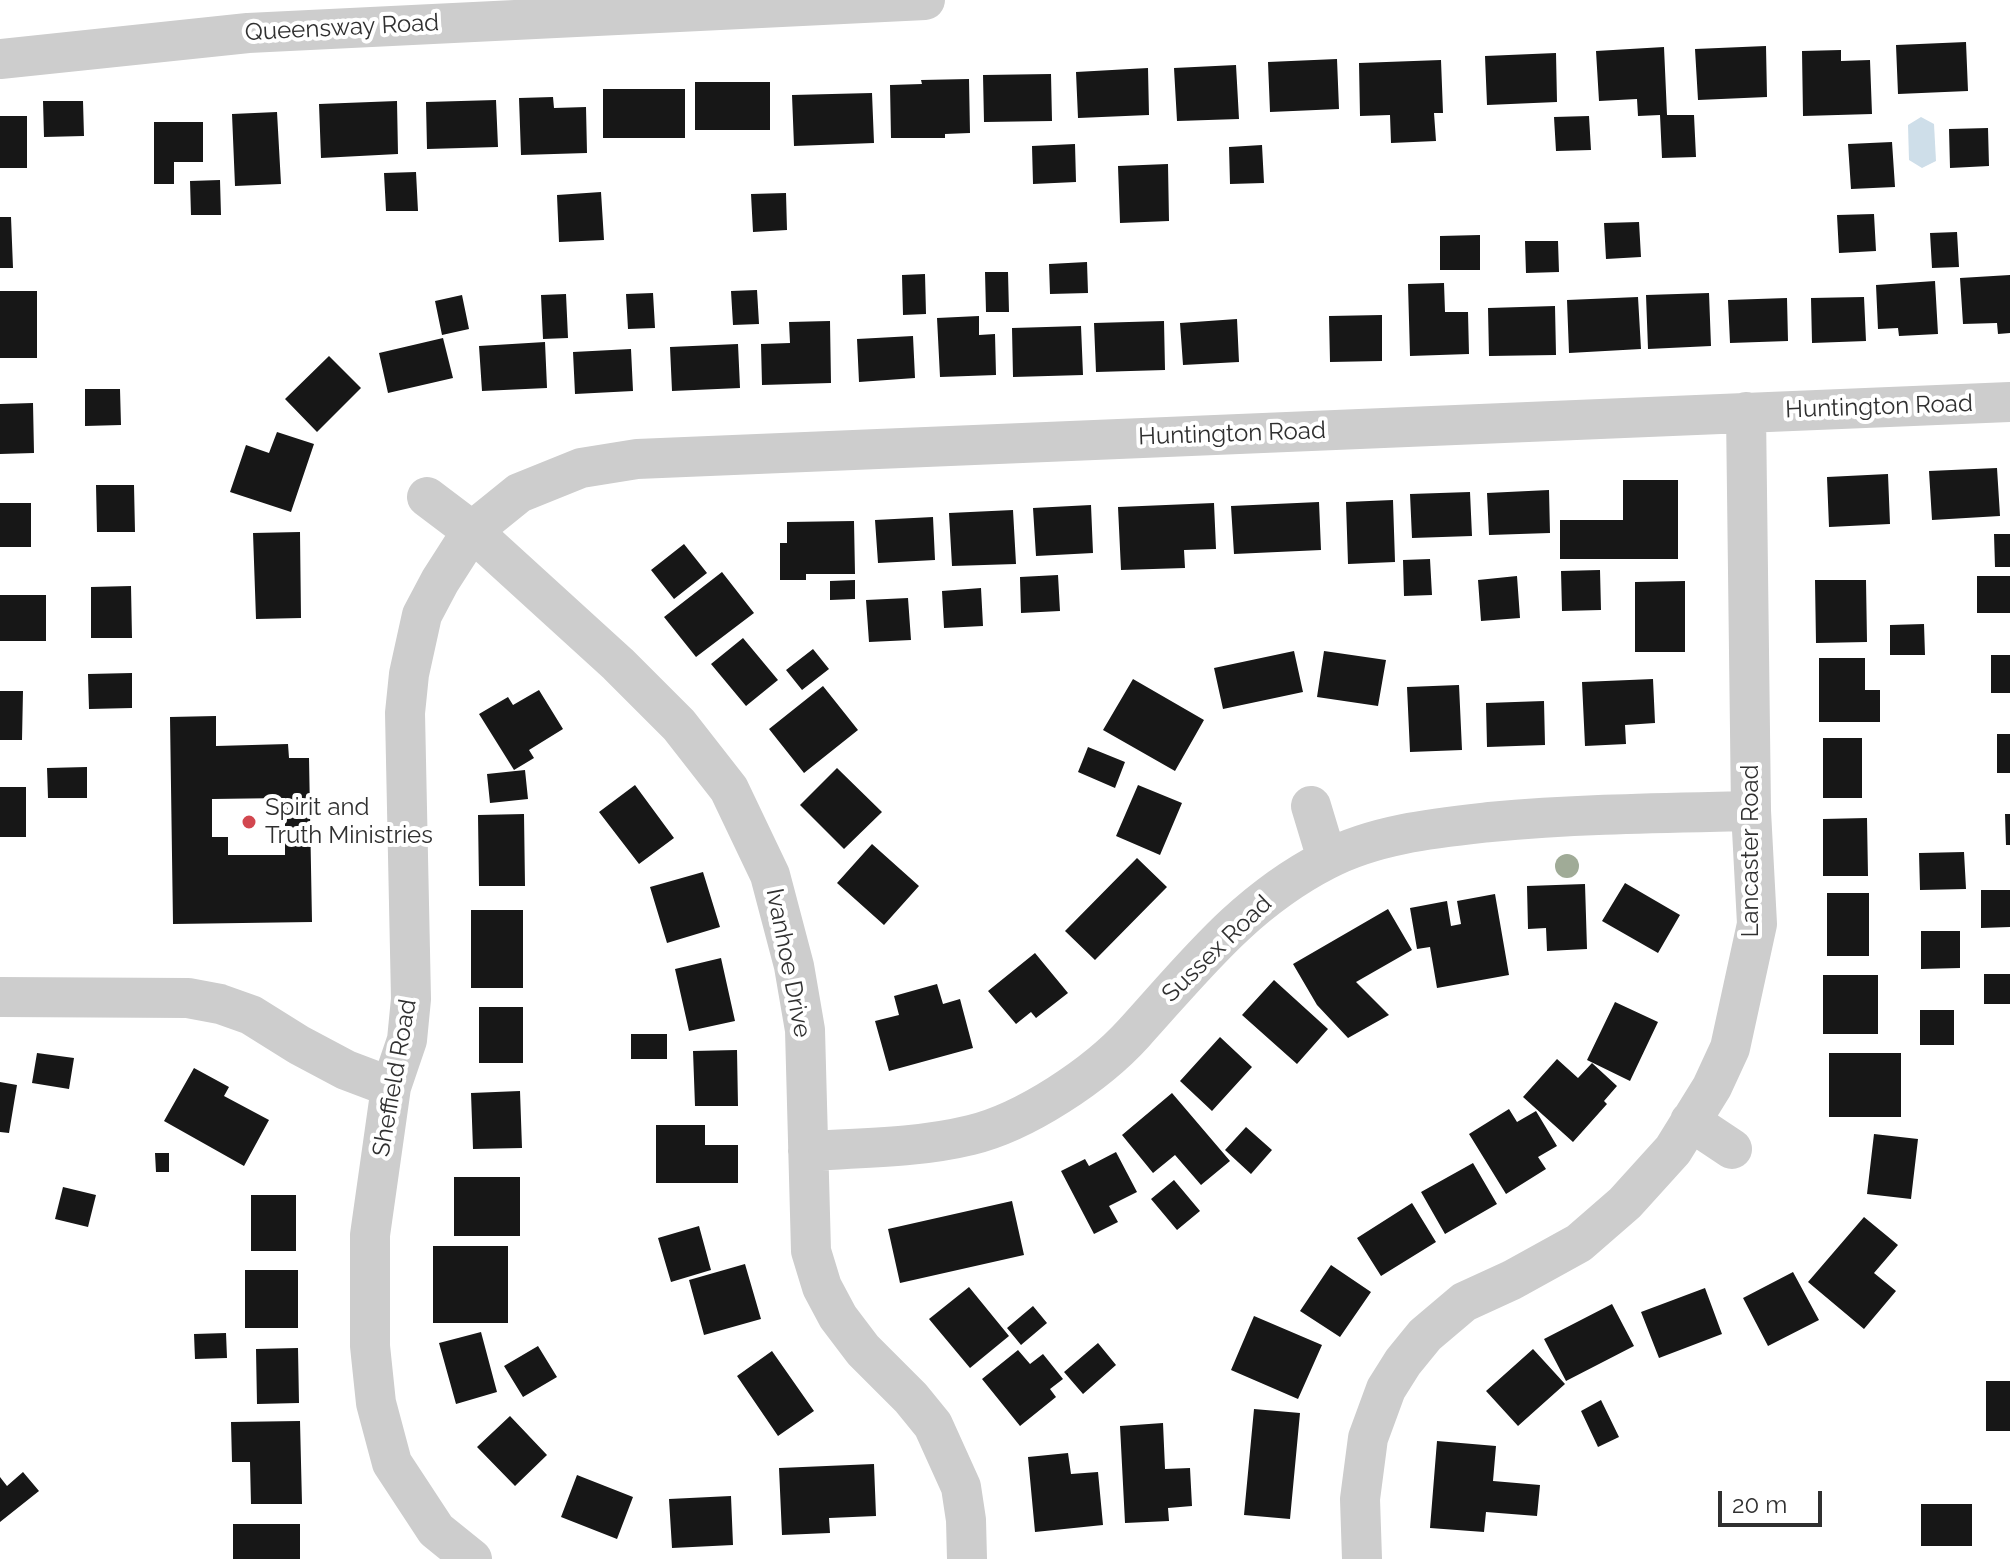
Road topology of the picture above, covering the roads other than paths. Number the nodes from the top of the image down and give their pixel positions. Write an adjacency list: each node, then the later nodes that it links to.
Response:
1 (925, 0): 2 (street, Queensway Road)
2 (0, 59)
3 (2010, 402): 4 (street, Huntington Road)
4 (1746, 412): 6 (street, Huntington Road); 8 (street, Lancaster Road)
5 (427, 497): 6 (street, Ivanhoe Drive)
6 (472, 531): 11 (street, Sheffield Road); 14 (street, Ivanhoe Drive)
7 (1311, 806): 9 (street)
8 (1751, 811): 9 (street, Sussex Road); 12 (street, Lancaster Road)
9 (1327, 859): 14 (street, Sussex Road)
10 (0, 997): 11 (street)
11 (391, 1087): 15 (street, Sheffield Road)
12 (1690, 1121): 13 (street); 17 (street, Lancaster Road)
13 (1732, 1149)
14 (808, 1151): 16 (street, Ivanhoe Drive)
15 (456, 1554)
16 (967, 1559)
17 (1362, 1559)

